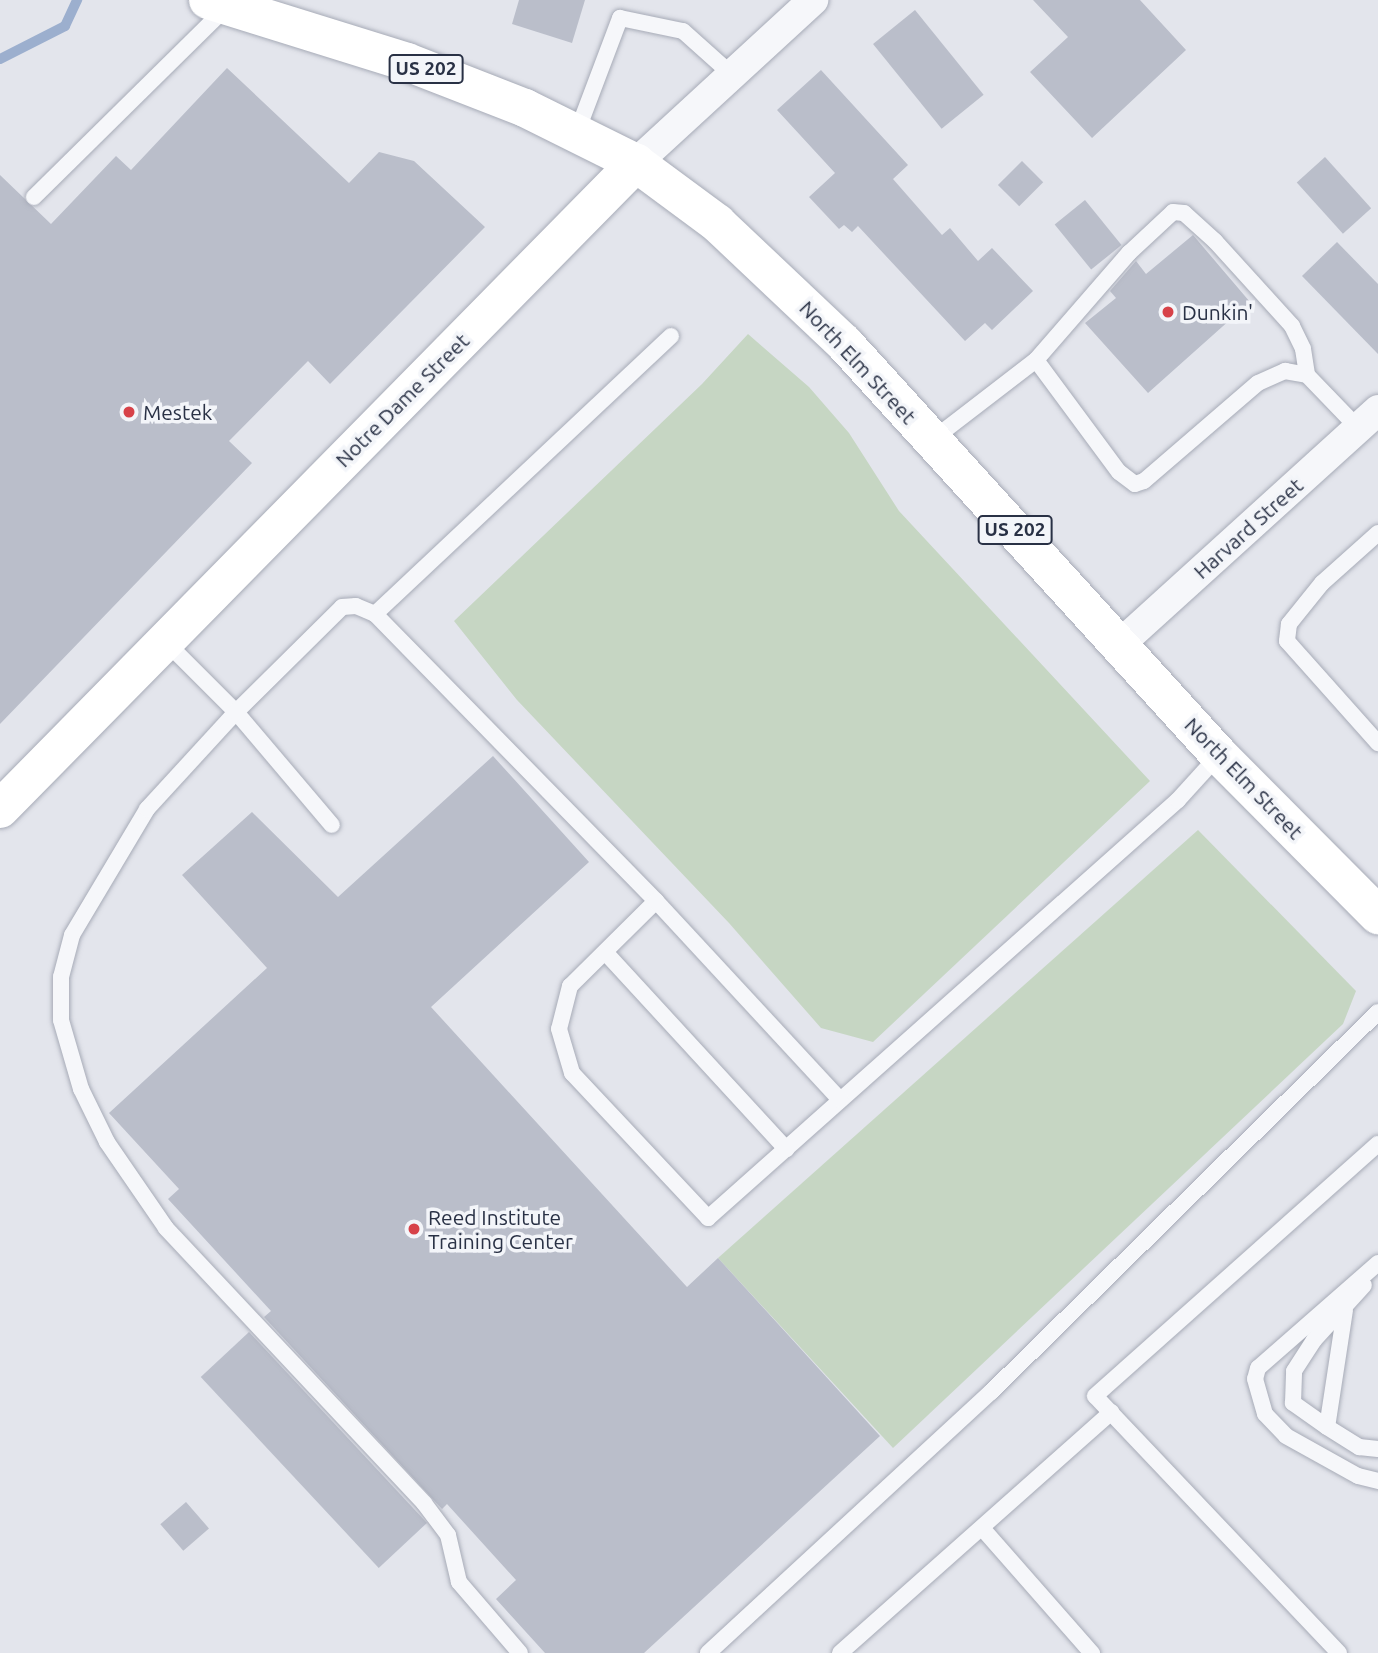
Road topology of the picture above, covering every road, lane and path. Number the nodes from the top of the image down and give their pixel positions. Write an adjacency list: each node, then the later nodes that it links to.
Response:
1 (813, 0): 3 (street, Notre Dame Street)
2 (218, 3): 4 (main road, North Elm Street / US 202); 6 (lane)
3 (730, 73): 4 (lane); 5 (street, Notre Dame Street)
4 (578, 132): 5 (main road, North Elm Street / US 202)
5 (636, 163): 11 (main road, North Elm Street / US 202); 14 (main road, Notre Dame Street)
6 (34, 197)
7 (671, 336): 13 (lane)
8 (1036, 360): 9 (lane); 9 (lane); 11 (lane)
9 (1307, 375): 10 (lane)
10 (1368, 419): 15 (street, Harvard Street)
11 (930, 442): 15 (main road, North Elm Street / US 202)
12 (1378, 533): 17 (lane)
13 (376, 614): 16 (lane); 21 (lane)
14 (163, 640): 16 (lane); 19 (main road, Notre Dame Street)
15 (1119, 646): 18 (main road, North Elm Street / US 202)
16 (236, 712): 20 (lane); 35 (lane)
17 (1378, 743)
18 (1219, 755): 22 (main road, North Elm Street / US 202); 25 (lane)
19 (0, 809)
20 (332, 825)
21 (656, 901): 23 (lane); 25 (lane)
22 (1378, 915)
23 (605, 952): 27 (lane); 27 (lane)
24 (1378, 1012): 36 (lane)
25 (840, 1100): 27 (lane)
26 (1378, 1144): 30 (lane)
27 (786, 1149)
28 (1378, 1265): 29 (lane); 33 (lane)
29 (1346, 1307): 31 (lane); 31 (lane)
30 (1111, 1412): 34 (lane); 39 (lane)
31 (1327, 1427): 32 (lane)
32 (1378, 1448)
33 (1378, 1481)
34 (982, 1528): 37 (lane); 38 (lane)
35 (520, 1653)
36 (708, 1653)
37 (841, 1653)
38 (1092, 1653)
39 (1339, 1653)

